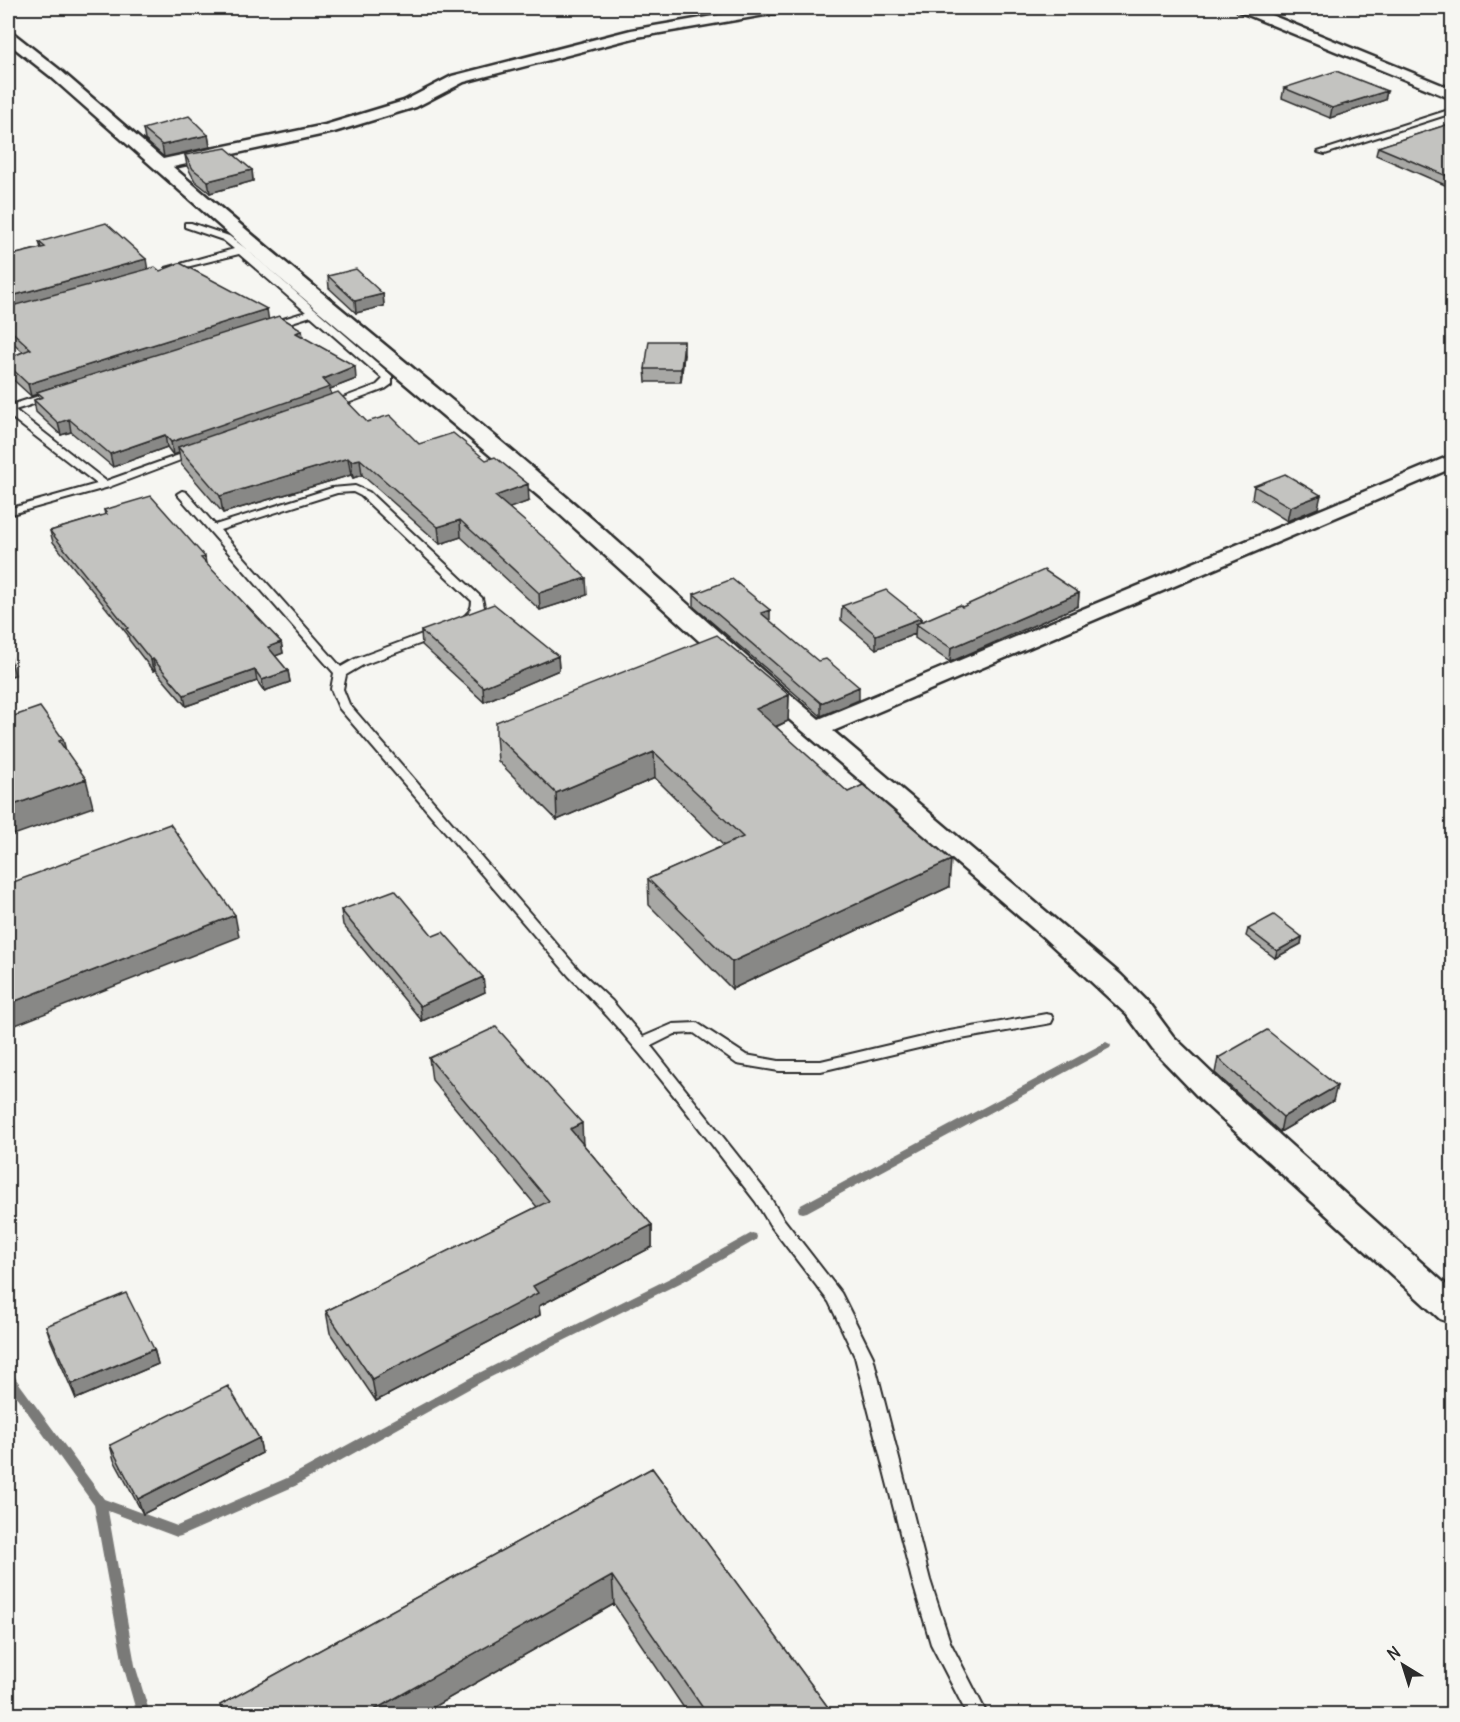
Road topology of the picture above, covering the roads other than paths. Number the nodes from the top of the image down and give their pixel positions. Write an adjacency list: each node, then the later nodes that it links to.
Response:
1 (783, 8): 7 (street)
2 (1243, 8): 4 (street)
3 (8, 36): 7 (street)
4 (1452, 94)
5 (1452, 111): 6 (lane)
6 (1322, 152)
7 (159, 165): 23 (street)
8 (188, 225): 9 (lane)
9 (242, 250): 10 (lane); 11 (lane)
10 (164, 272)
11 (312, 313): 12 (lane); 15 (lane)
12 (256, 331)
13 (64, 391): 14 (lane)
14 (8, 409): 18 (lane)
15 (318, 410)
16 (206, 449): 18 (lane)
17 (1452, 461): 23 (street)
18 (105, 485): 20 (lane)
19 (182, 494): 21 (lane)
20 (8, 512)
21 (213, 529): 22 (lane); 22 (lane)
22 (340, 673): 25 (lane)
23 (817, 729): 26 (street)
24 (1046, 1019): 25 (lane)
25 (641, 1044): 27 (lane)
26 (1452, 1310)
27 (977, 1714)

